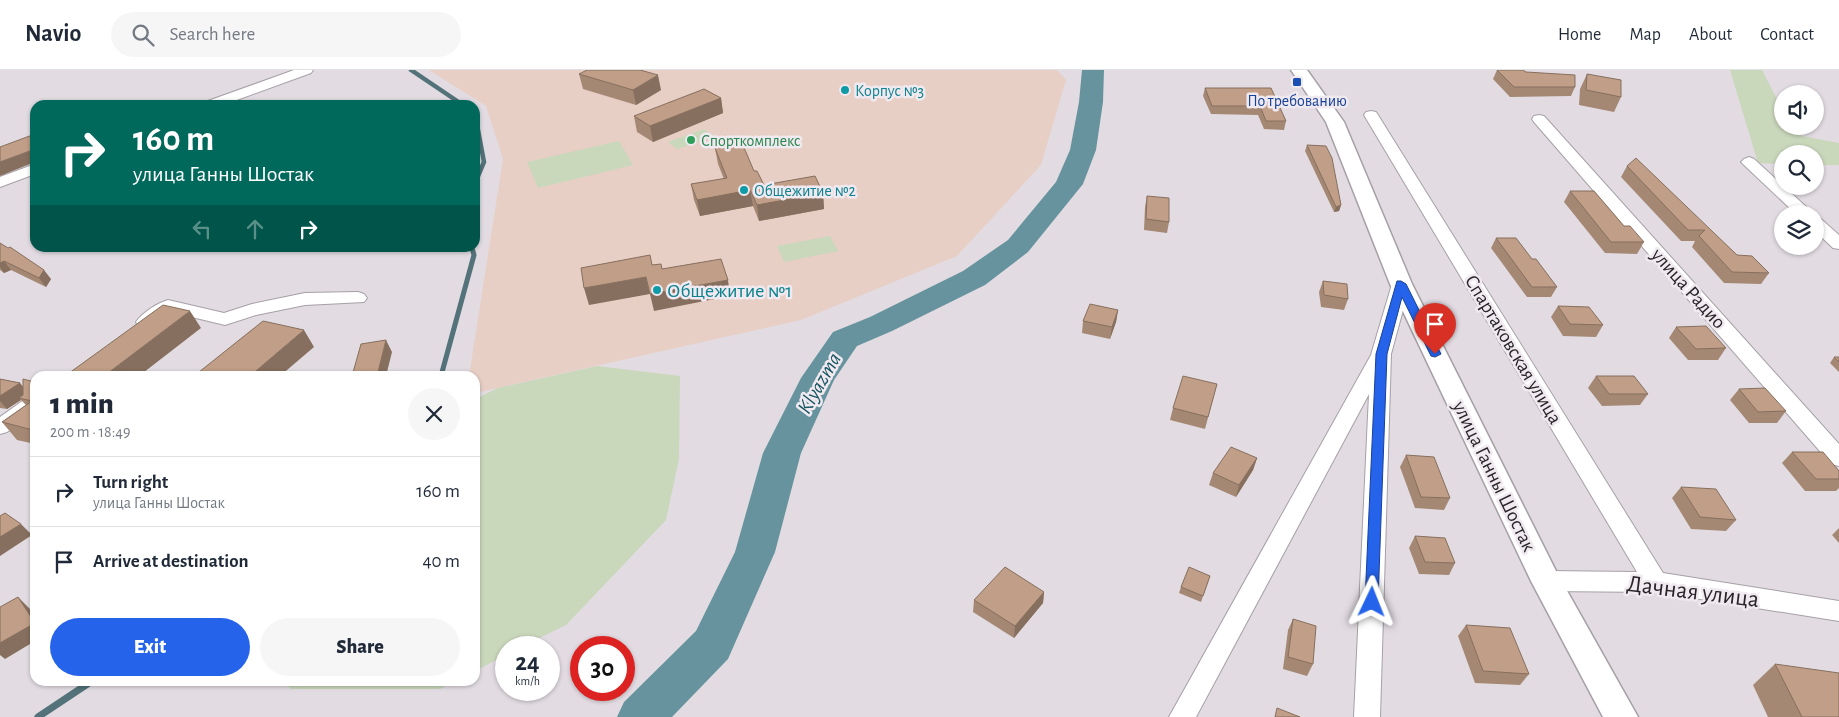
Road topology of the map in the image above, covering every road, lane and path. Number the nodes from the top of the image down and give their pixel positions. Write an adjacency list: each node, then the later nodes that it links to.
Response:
1 (306, 70): 3 (street)
2 (1299, 70): 12 (main road, улица Ганны Шостак)
3 (224, 100)
4 (1371, 115): 20 (street, Спартаковская улица)
5 (1539, 119): 18 (street, улица Радио)
6 (1749, 162): 9 (street)
7 (30, 171): 8 (street)
8 (0, 182)
9 (1796, 205)
10 (1824, 230): 11 (street)
11 (1839, 244)
12 (1401, 284): 15 (street); 19 (main road, улица Ганны Шостак)
13 (358, 298): 14 (street)
14 (130, 333)
15 (1382, 354): 22 (street); 23 (street)
16 (30, 406): 17 (street)
17 (0, 427)
18 (1839, 458)
19 (1546, 581): 20 (street, Дачная улица); 24 (main road, улица Ганны Шостак)
20 (1656, 582): 21 (street, Дачная улица)
21 (1839, 611)
22 (1182, 717)
23 (1367, 717)
24 (1621, 717)

